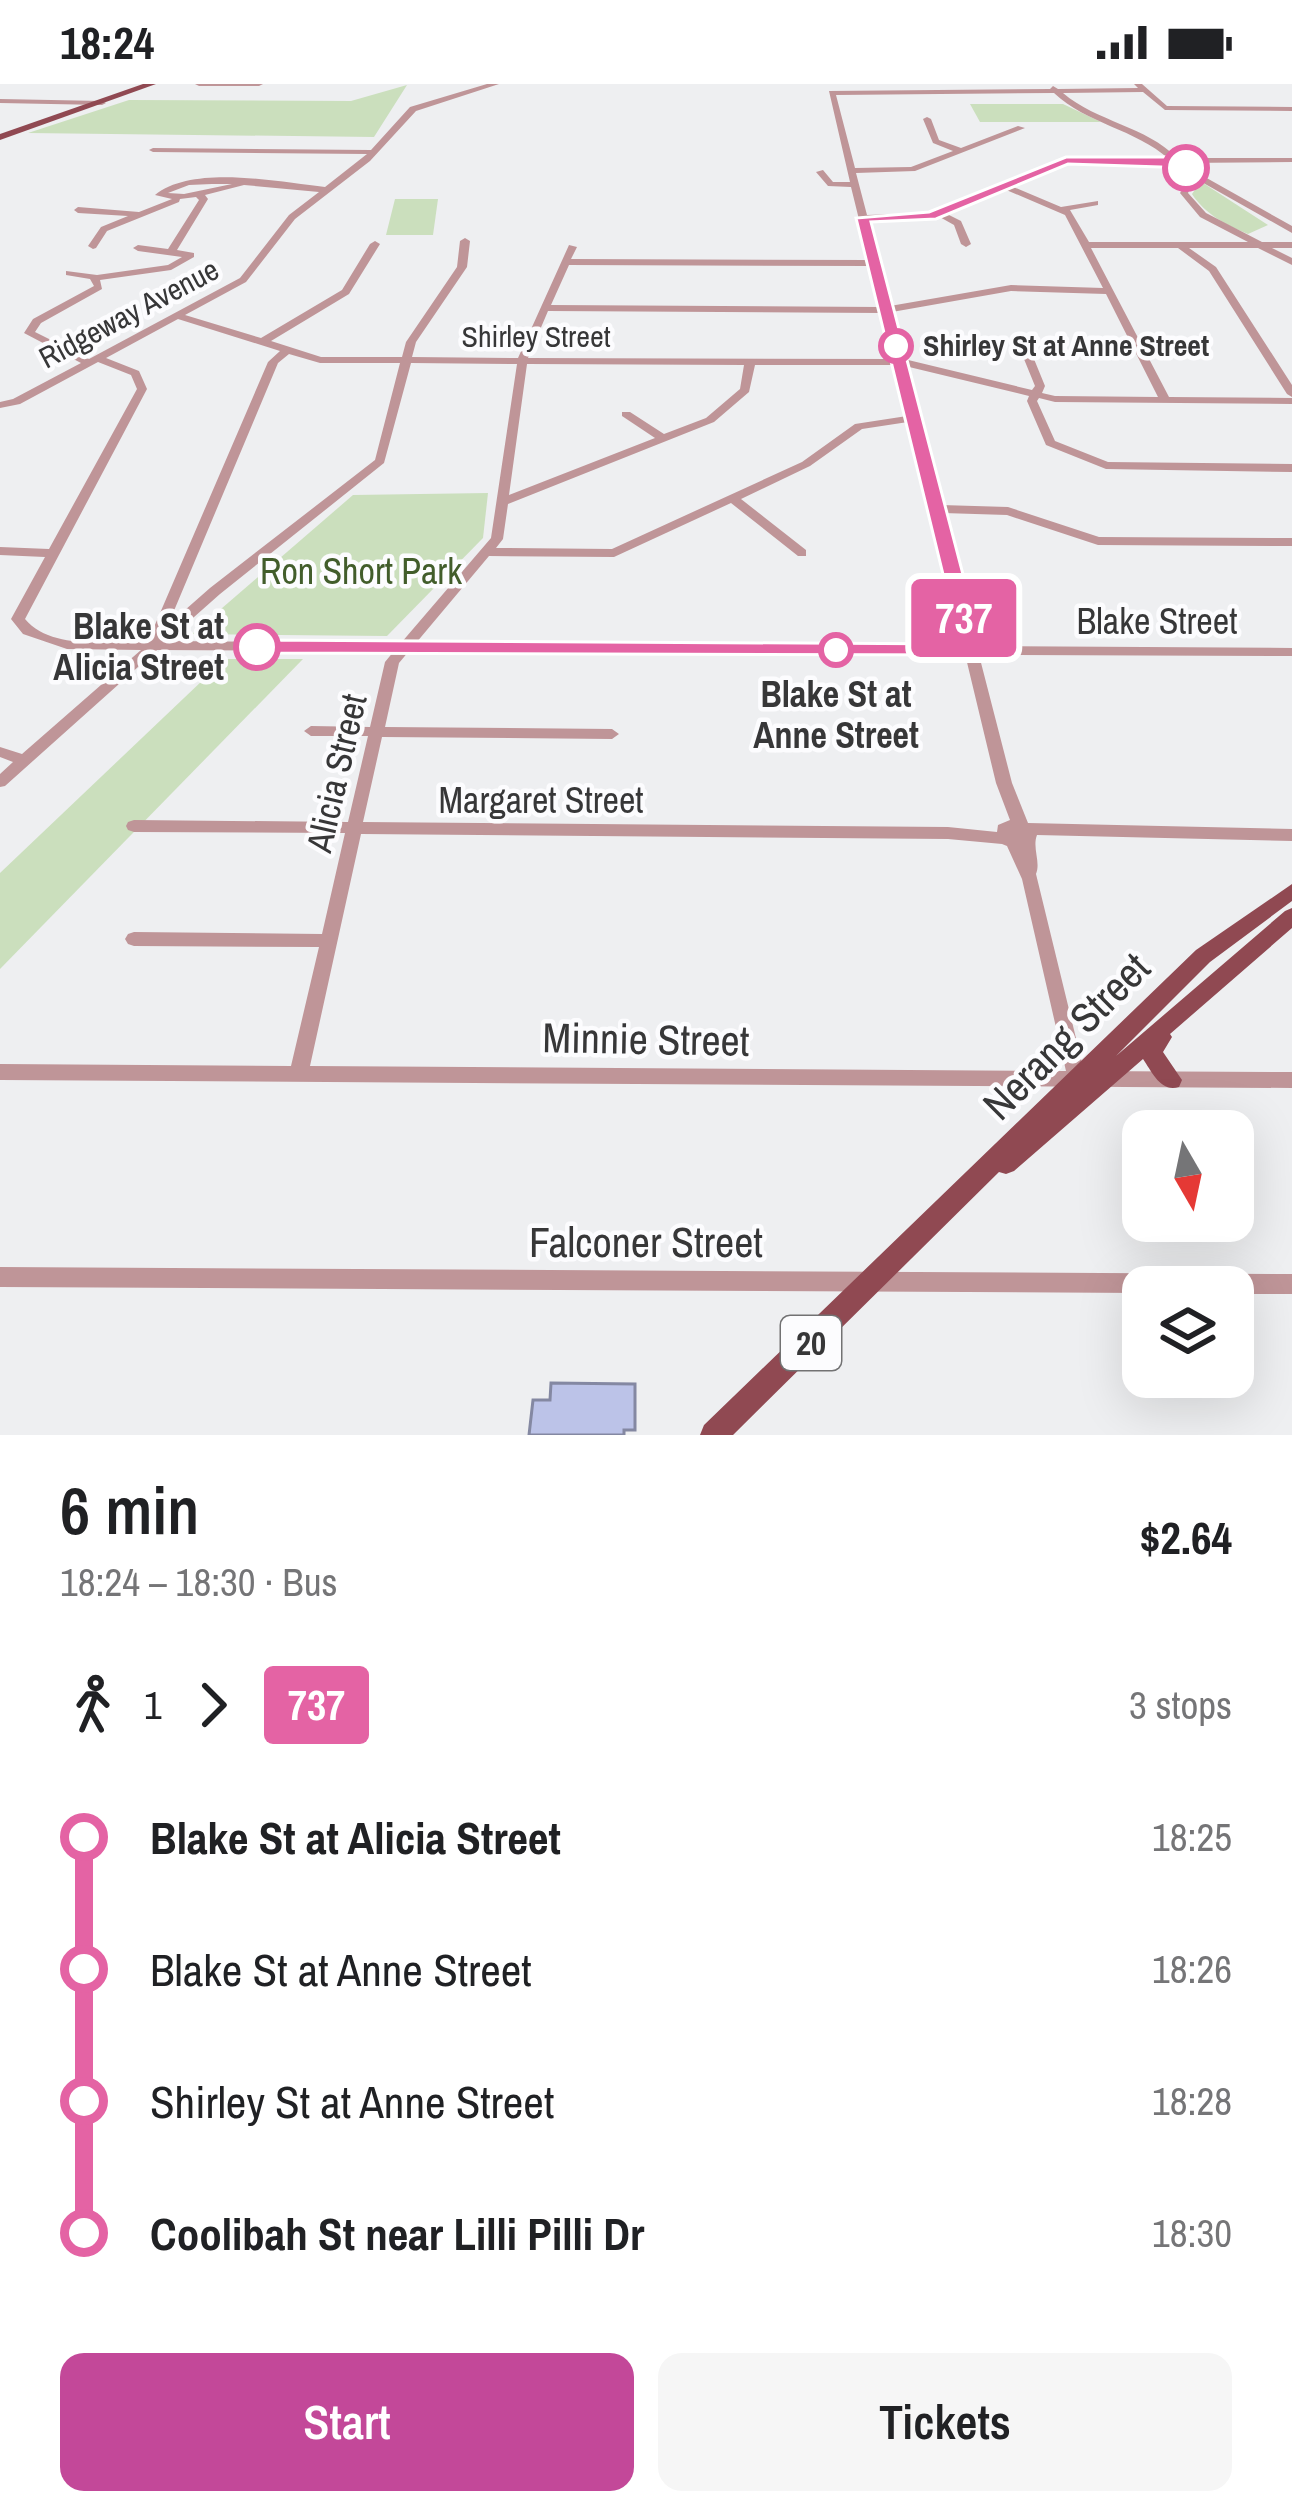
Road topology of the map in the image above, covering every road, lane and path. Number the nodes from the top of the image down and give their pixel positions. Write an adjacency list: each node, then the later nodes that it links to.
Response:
1 (152, 84): 10 (main road)
2 (199, 84): 3 (street)
3 (259, 84)
4 (495, 84): 19 (street, Ridgeway Avenue)
5 (970, 87): 6 (street); 24 (street)
6 (1052, 87): 7 (street); 20 (street)
7 (1067, 87): 8 (street); 21 (street)
8 (1141, 87): 11 (street)
9 (0, 101): 10 (street)
10 (99, 105): 16 (main road)
11 (1219, 108): 12 (street); 13 (street)
12 (1292, 109)
13 (1226, 118)
14 (927, 119): 18 (street)
15 (1022, 128): 18 (street)
16 (0, 135)
17 (153, 150): 19 (street)
18 (959, 150): 24 (street)
19 (374, 152): 30 (street, Ridgeway Avenue)
20 (1172, 159): 21 (street); 28 (street)
21 (1187, 163): 22 (street); 39 (street)
22 (1201, 163): 23 (street); 39 (street)
23 (1289, 163)
24 (851, 171): 27 (street)
25 (820, 172): 27 (street)
26 (240, 185): 30 (street); 31 (street); 32 (street)
27 (855, 185): 38 (street)
28 (1003, 186): 34 (street); 37 (street)
29 (1186, 188): 45 (street)
30 (326, 190): 58 (street, Ridgeway Avenue)
31 (199, 195): 32 (street); 50 (street)
32 (179, 198): 36 (street)
33 (1095, 203): 34 (street)
34 (1063, 209): 44 (street)
35 (78, 210): 36 (street)
36 (140, 214): 47 (street)
37 (938, 214): 38 (street); 43 (street)
38 (863, 218): 51 (street)
39 (1276, 221): 40 (street)
40 (1292, 230)
41 (465, 241): 63 (street)
42 (375, 244): 60 (street)
43 (966, 244)
44 (1086, 245): 48 (street); 55 (street)
45 (1258, 245): 46 (street); 48 (street); 52 (street)
46 (1292, 245)
47 (93, 246)
48 (1182, 247): 68 (street)
49 (138, 248): 50 (street)
50 (172, 251): 54 (street)
51 (874, 262): 56 (street, Alicia Street); 57 (street)
52 (1292, 262)
53 (69, 273): 54 (street)
54 (96, 278): 62 (street)
55 (1111, 290): 57 (street); 69 (street)
56 (545, 308): 57 (street); 64 (street, Alicia Street)
57 (886, 310): 66 (street)
58 (178, 316): 60 (street, Shirley Street); 62 (street, Ridgeway Avenue)
59 (1020, 337): 67 (street)
60 (261, 343): 61 (street, Shirley Street)
61 (286, 351): 63 (street, Shirley Street); 83 (street)
62 (94, 361): 70 (street, Ridgeway Avenue); 82 (street)
63 (404, 361): 64 (street, Shirley Street); 84 (street)
64 (523, 361): 65 (street, Shirley Street); 76 (street, Alicia Street)
65 (750, 362): 66 (street, Shirley Street); 73 (street)
66 (901, 362): 67 (street, Shirley Street); 72 (street)
67 (1035, 395): 69 (street, Shirley Street); 74 (street)
68 (1292, 397): 69 (street, Shirley Street)
69 (1166, 400)
70 (0, 405)
71 (626, 414): 73 (street)
72 (914, 418): 75 (street); 77 (street)
73 (664, 439): 76 (street)
74 (1292, 468)
75 (732, 498): 80 (street); 81 (street)
76 (501, 503): 80 (street, Alicia Street)
77 (937, 509): 78 (street); 87 (street)
78 (1292, 542)
79 (0, 551): 82 (street)
80 (488, 552): 86 (street, Alicia Street)
81 (802, 553)
82 (53, 554): 85 (street, Blake Street)
83 (183, 579): 84 (street); 85 (street)
84 (215, 591): 85 (street)
85 (153, 645): 86 (street, Blake Street); 93 (street)
86 (402, 647): 87 (street, Blake Street); 90 (street, Alicia Street)
87 (973, 651): 88 (street, Blake Street); 97 (street)
88 (1292, 652)
89 (311, 731): 90 (street)
90 (376, 732): 91 (street); 96 (street, Alicia Street)
91 (612, 734)
92 (0, 752): 93 (street)
93 (25, 760): 94 (street)
94 (0, 782)
95 (134, 826): 96 (street, Margaret Street)
96 (354, 828): 97 (street, Margaret Street); 102 (street, Alicia Street)
97 (1017, 834): 98 (street, Margaret Street); 106 (street)
98 (1292, 835)
99 (1292, 891): 106 (main road, Nerang Street / 20)
100 (1292, 916): 103 (main road, Nerang Street / 20)
101 (134, 939): 102 (street)
102 (329, 941): 105 (street, Alicia Street)
103 (1172, 1017): 106 (main road, Nerang Street / 20); 107 (main road)
104 (0, 1072): 105 (street, Minnie Street)
105 (299, 1072): 106 (street, Minnie Street)
106 (1089, 1079): 107 (street, Minnie Street); 110 (main road, Nerang Street / 20)
107 (1171, 1080): 108 (street, Minnie Street)
108 (1292, 1080)
109 (0, 1277): 110 (street, Falconer Street)
110 (876, 1282): 111 (street, Falconer Street); 112 (main road, Nerang Street / 20)
111 (1292, 1284)
112 (714, 1435)

